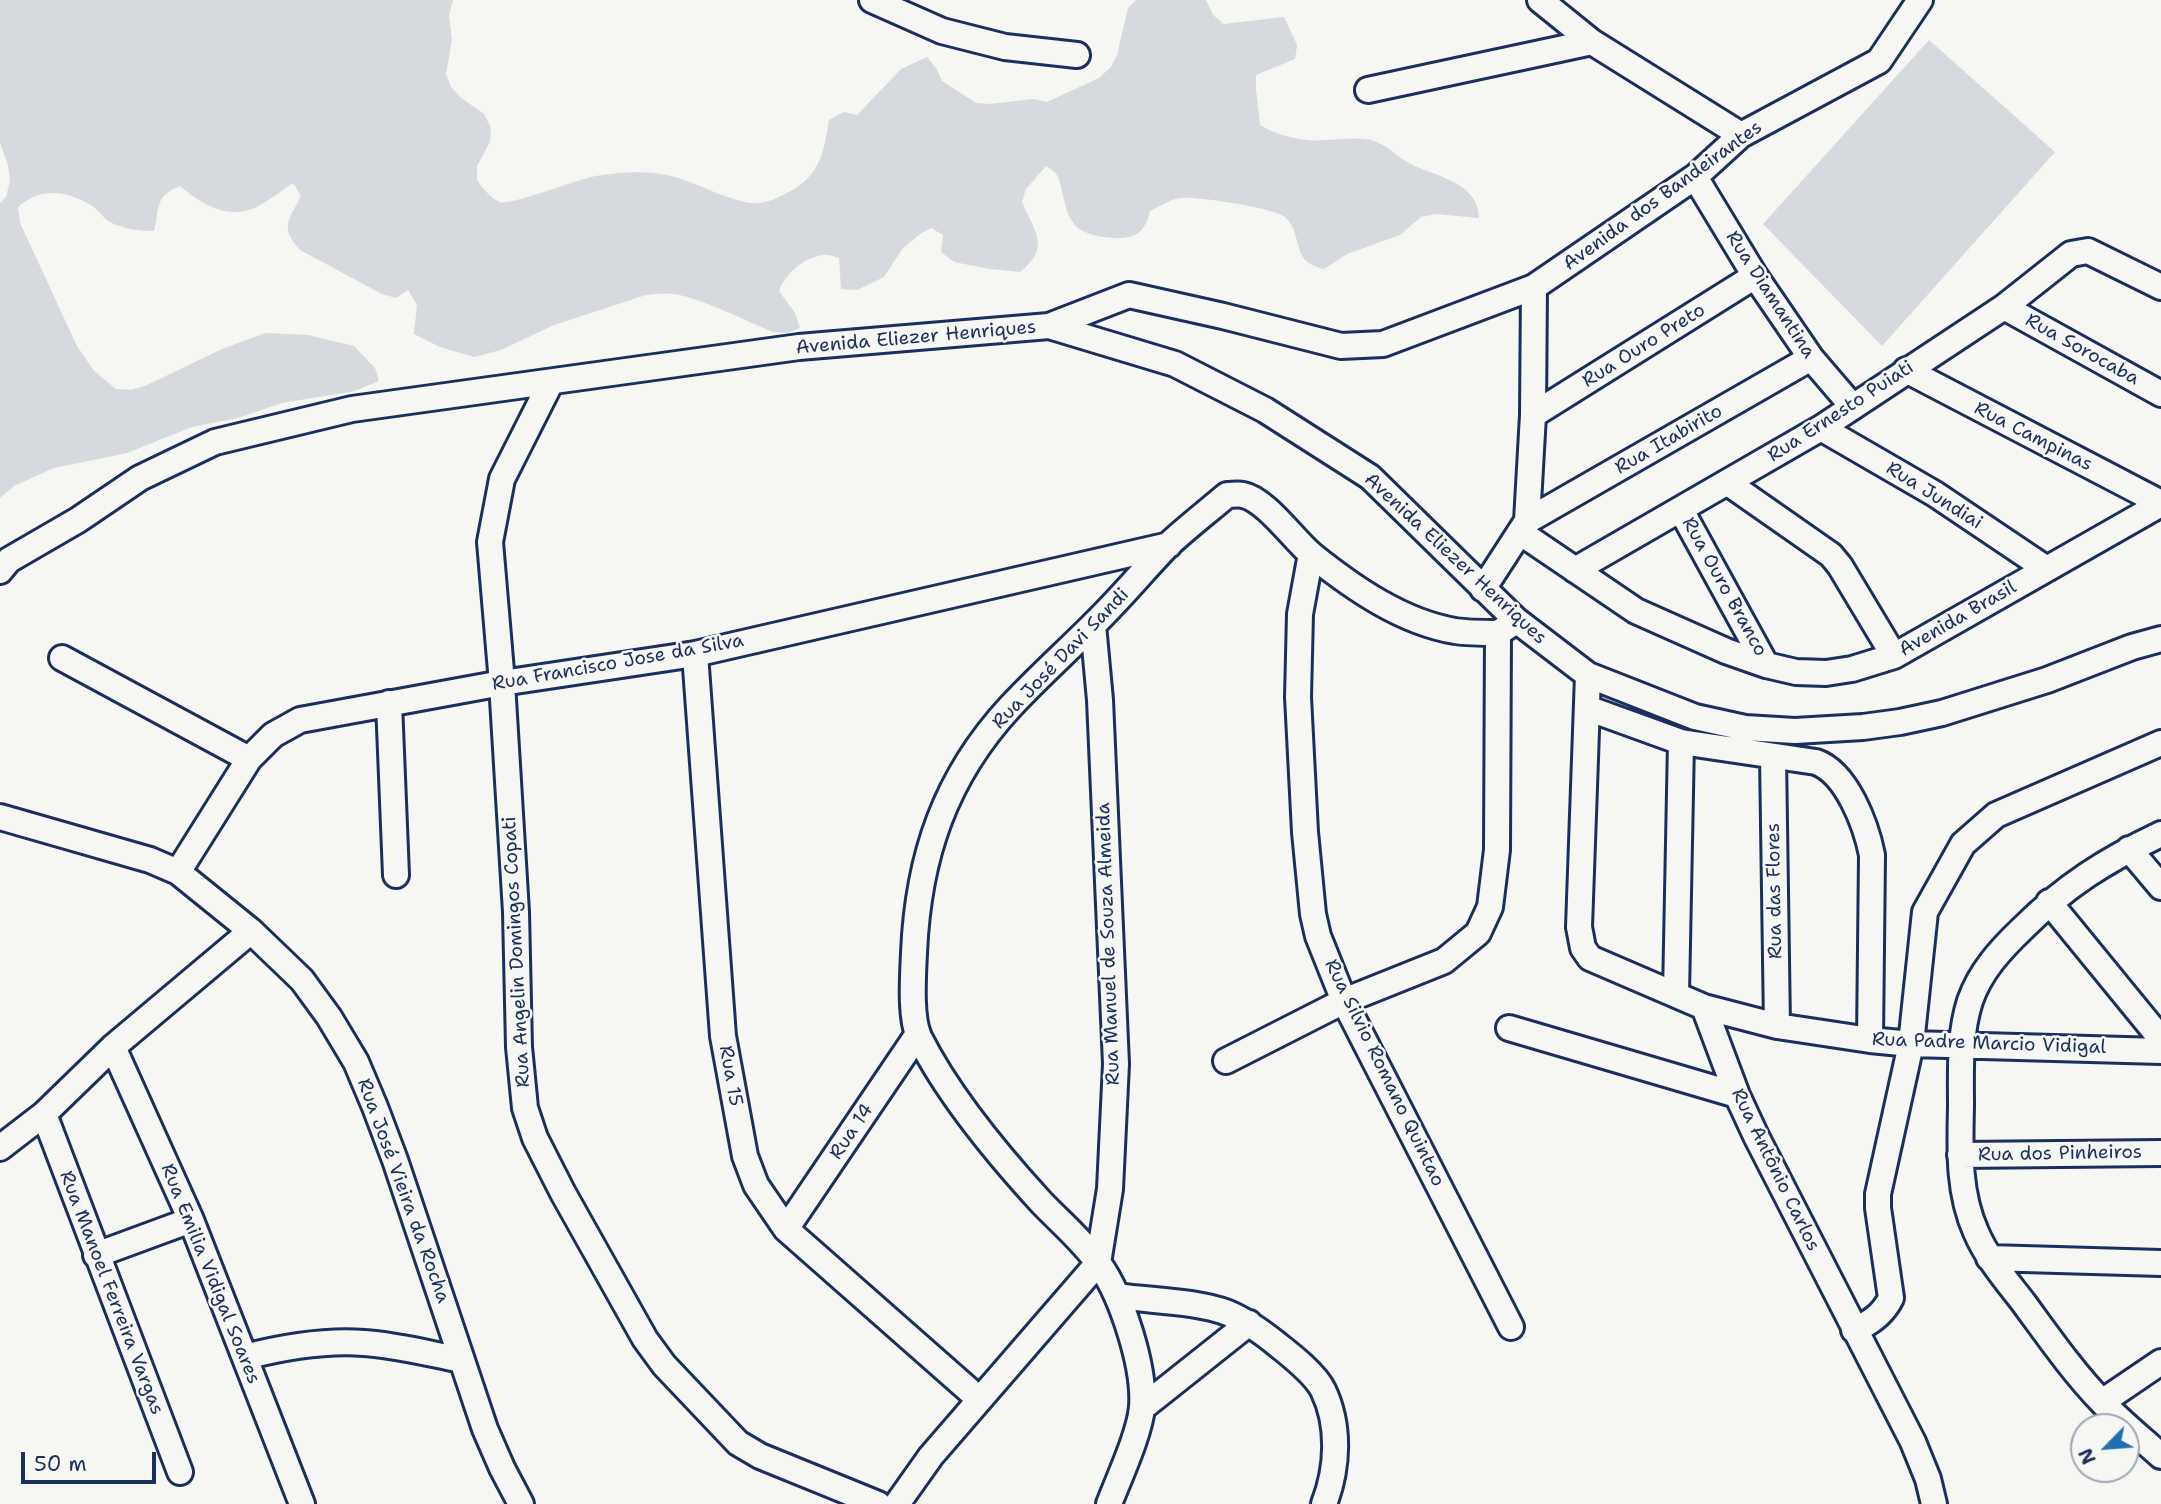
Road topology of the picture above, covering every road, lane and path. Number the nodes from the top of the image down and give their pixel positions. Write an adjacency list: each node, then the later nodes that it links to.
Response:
1 (872, 0): 5 (street)
2 (1540, 0): 4 (street)
3 (1920, 0): 7 (street, Avenida dos Bandeirantes)
4 (1592, 42): 6 (street); 7 (street)
5 (1077, 55)
6 (1368, 90)
7 (1741, 135): 8 (street, Avenida dos Bandeirantes)
8 (1695, 177): 9 (street, Rua Diamantina); 10 (street, Avenida dos Bandeirantes)
9 (1755, 276): 14 (street, Rua Diamantina); 19 (street, Rua Ouro Preto)
10 (1534, 287): 13 (street, Avenida dos Bandeirantes); 19 (street)
11 (2161, 287): 12 (street, Rua Ernesto Puiati)
12 (2004, 307): 15 (street, Rua Ernesto Puiati); 17 (street, Rua Sorocaba)
13 (1049, 326): 16 (street, Avenida Eliezer Henriques); 30 (street, Avenida Eliezer Henriques)
14 (1811, 358): 18 (street, Rua Diamantina); 24 (street, Rua Itabirito)
15 (1906, 370): 18 (street, Rua Ernesto Puiati); 22 (street, Rua Campinas)
16 (551, 382): 29 (street, Avenida Eliezer Henriques); 39 (street, Rua Angelin Domingos Copati)
17 (2161, 394)
18 (1853, 407): 20 (street, Rua Ernesto Puiati)
19 (1533, 415): 24 (street)
20 (1821, 428): 21 (street, Rua Ernesto Puiati); 27 (street, Rua Jundiai)
21 (1728, 483): 23 (street, Rua Ernesto Puiati); 35 (street)
22 (2161, 504): 27 (street, Avenida Brasil)
23 (1681, 510): 28 (street, Rua Ernesto Puiati); 37 (street, Rua Ouro Branco)
24 (1524, 527): 28 (street, Avenida Brasil); 30 (street)
25 (1169, 545): 26 (street, Rua José Davi Sandi); 31 (street, Rua José Davi Sandi); 34 (street, Rua Francisco Jose da Silva)
26 (1311, 554): 32 (street); 55 (street, Rua Silvio Romano Quintao)
27 (2045, 568): 35 (street, Avenida Brasil)
28 (1575, 569): 37 (street, Avenida Brasil)
29 (0, 571)
30 (1483, 589): 32 (street, Avenida Eliezer Henriques)
31 (1093, 625): 59 (street, Rua José Davi Sandi); 76 (street, Rua Manuel de Souza Almeida)
32 (1507, 627): 38 (street, Avenida Eliezer Henriques); 55 (street)
33 (2161, 639): 38 (street, Avenida Eliezer Henriques)
34 (695, 654): 39 (street, Rua Francisco Jose da Silva); 73 (street, Rua 15)
35 (1894, 656): 37 (street, Avenida Brasil)
36 (62, 657): 45 (street)
37 (1766, 665)
38 (1588, 675): 41 (street)
39 (502, 683): 40 (street, Rua Francisco Jose da Silva); 92 (street, Rua Angelin Domingos Copati)
40 (389, 703): 45 (street, Rua Francisco Jose da Silva); 50 (street)
41 (1587, 708): 42 (street); 54 (street, Rua Padre Marcio Vidigal)
42 (1681, 741): 44 (street); 54 (street)
43 (2161, 743): 62 (street)
44 (1773, 757): 57 (street, Rua das Flores); 61 (street)
45 (250, 759): 49 (street, Rua Francisco Jose da Silva)
46 (0, 817): 49 (street, Rua José Vieira da Rocha)
47 (2161, 834): 48 (street)
48 (2129, 849): 51 (street); 52 (street)
49 (178, 872): 53 (street, Rua José Vieira da Rocha)
50 (396, 875)
51 (2161, 887)
52 (2049, 902): 60 (street); 63 (street)
53 (251, 931): 64 (street); 83 (street, Rua José Vieira da Rocha)
54 (1676, 994): 56 (street, Rua Padre Marcio Vidigal)
55 (1344, 1001): 66 (street); 80 (street, Rua Silvio Romano Quintao)
56 (1704, 1007): 57 (street, Rua Padre Marcio Vidigal); 67 (street, Rua Antônio Carlos)
57 (1777, 1026): 61 (street, Rua Padre Marcio Vidigal)
58 (1509, 1028): 67 (street)
59 (918, 1034): 73 (street, Rua 14); 76 (street, Rua José Davi Sandi)
60 (2161, 1039)
61 (1870, 1040): 62 (street, Rua Padre Marcio Vidigal)
62 (1911, 1044): 63 (street, Rua Padre Marcio Vidigal); 81 (street)
63 (1962, 1045): 65 (street, Rua Padre Marcio Vidigal); 71 (street)
64 (113, 1047): 68 (street); 72 (street, Rua Emilia Vidigal Soares)
65 (2161, 1051)
66 (1226, 1061)
67 (1737, 1095): 81 (street, Rua Antônio Carlos)
68 (44, 1114): 69 (street); 74 (street, Rua Manoel Ferreira Vargas)
69 (0, 1148)
70 (2161, 1153): 71 (street, Rua dos Pinheiros)
71 (1960, 1155): 75 (street)
72 (191, 1220): 74 (street); 82 (street, Rua Emilia Vidigal Soares)
73 (786, 1229): 85 (street, Rua 15)
74 (96, 1255): 89 (street, Rua Manoel Ferreira Vargas)
75 (1989, 1258): 77 (street); 86 (street)
76 (1098, 1263): 78 (street, Rua José Davi Sandi); 85 (street)
77 (2161, 1263)
78 (1118, 1297): 79 (street); 87 (street, Rua José Davi Sandi)
79 (1250, 1323): 87 (street); 95 (street)
80 (1511, 1327)
81 (1854, 1330): 96 (street, Rua Antônio Carlos)
82 (245, 1357): 83 (street); 90 (street, Rua Emilia Vidigal Soares)
83 (462, 1360): 91 (street, Rua José Vieira da Rocha)
84 (2161, 1362): 86 (street)
85 (979, 1399): 93 (street)
86 (2102, 1402): 88 (street)
87 (1142, 1408): 94 (street)
88 (2161, 1456)
89 (180, 1472)
90 (302, 1504)
91 (521, 1504)
92 (878, 1504)
93 (897, 1504)
94 (1109, 1504)
95 (1324, 1504)
96 (1934, 1504)

